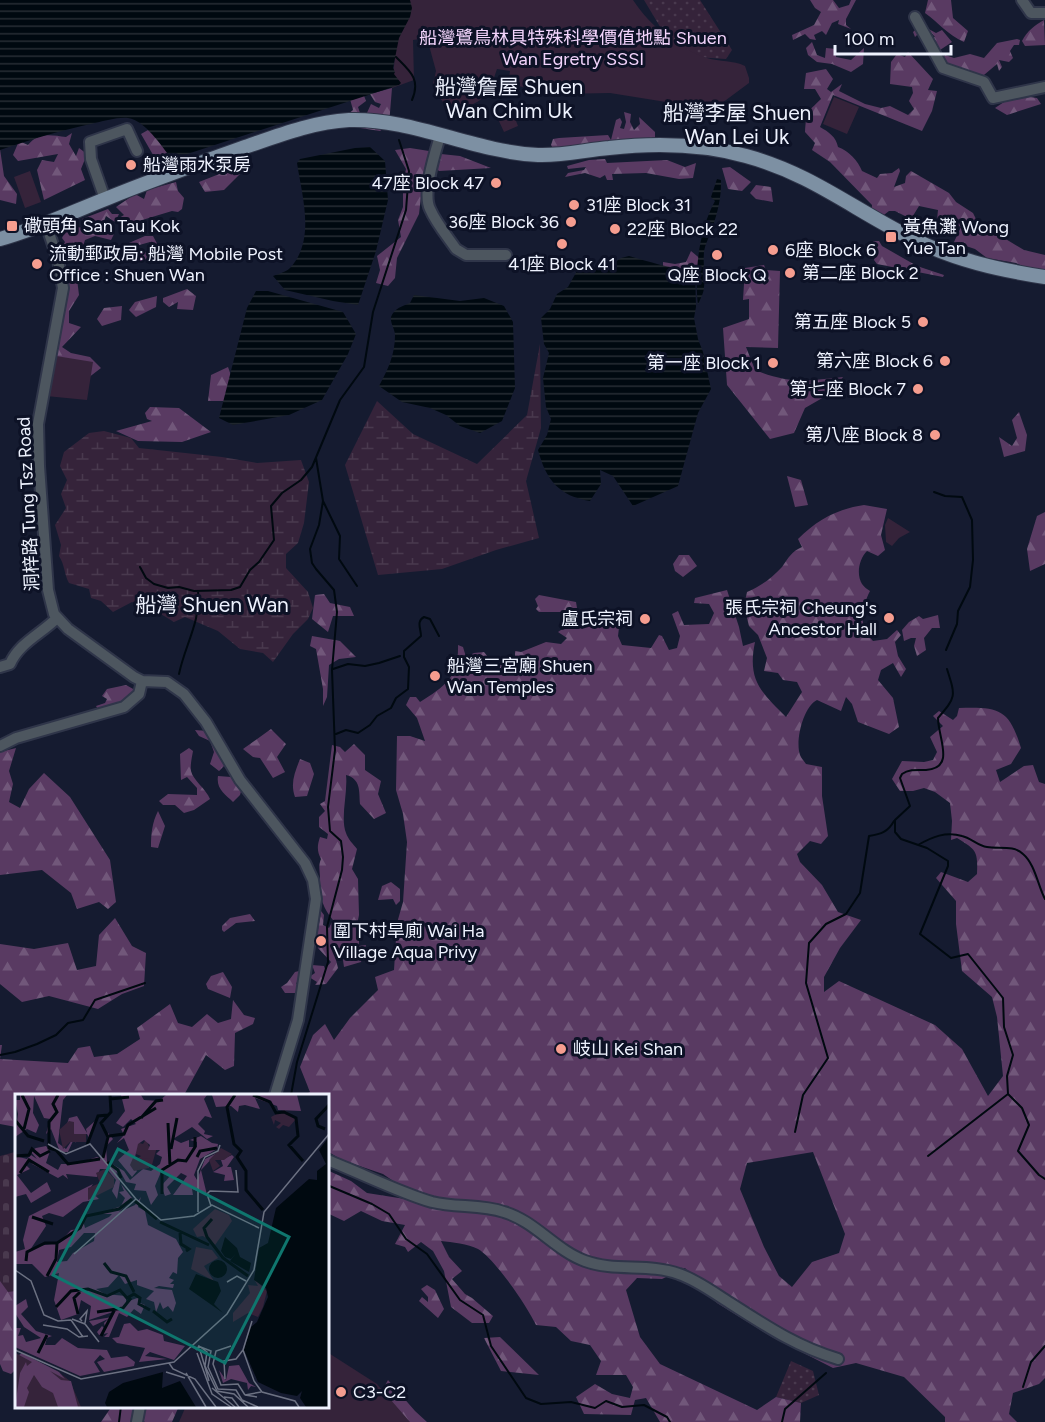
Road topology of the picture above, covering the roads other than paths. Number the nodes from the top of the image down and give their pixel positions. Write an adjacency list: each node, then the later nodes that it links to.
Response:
1 (1022, 0): 2 (street)
2 (1045, 13)
3 (915, 17): 4 (street)
4 (1045, 87)
5 (440, 136): 7 (main road); 10 (street); 11 (main road)
6 (137, 151): 7 (street)
7 (105, 199): 8 (main road)
8 (46, 224): 9 (main road); 12 (street, 洞梓路 Tung Tsz Road)
9 (0, 239)
10 (506, 255)
11 (1045, 277)
12 (57, 618): 13 (street); 14 (street, 洞梓路 Tung Tsz Road)
13 (0, 667)
14 (142, 681): 15 (street); 16 (street, 洞梓路 Tung Tsz Road)
15 (0, 746)
16 (275, 1094)
17 (328, 1160): 18 (street)
18 (838, 1359)
19 (140, 1407): 20 (street)
20 (137, 1422)

